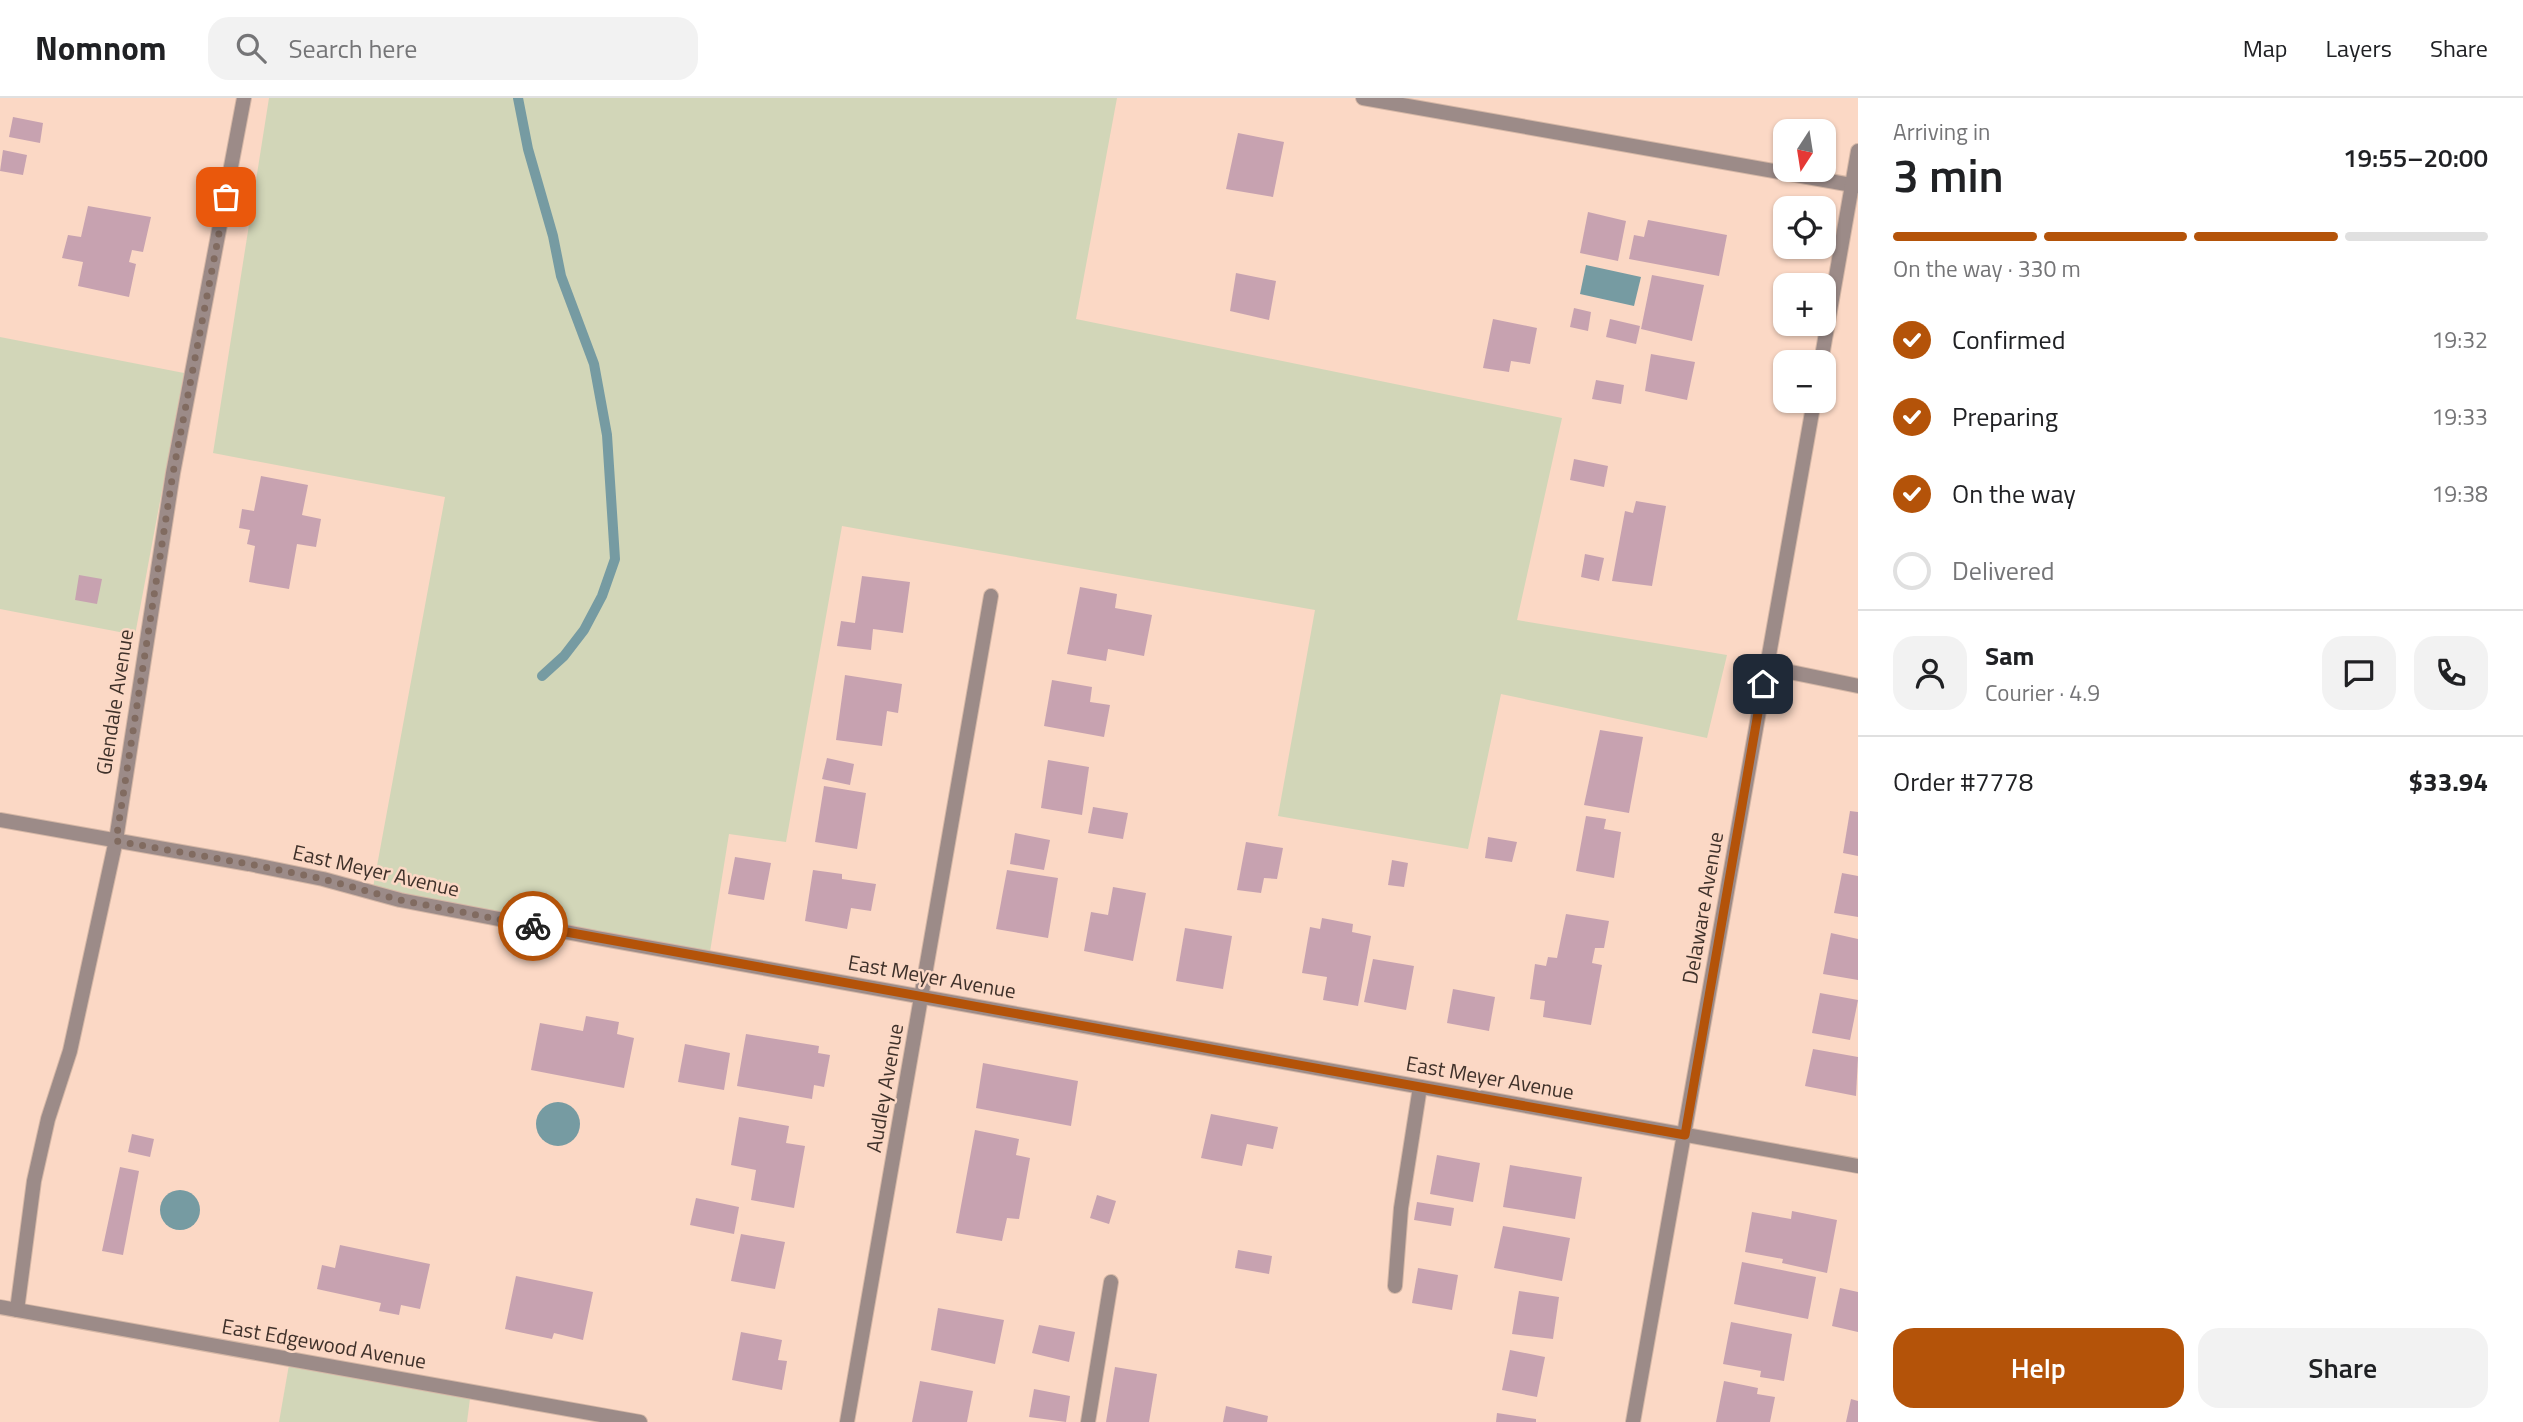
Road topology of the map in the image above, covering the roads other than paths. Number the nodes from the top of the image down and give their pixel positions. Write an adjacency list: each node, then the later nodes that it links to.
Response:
1 (244, 98): 11 (street, Glendale Avenue)
2 (1363, 98): 4 (street)
3 (1858, 151): 4 (street)
4 (1855, 185): 5 (street)
5 (1823, 350)
6 (1812, 413): 8 (street, Delaware Avenue)
7 (991, 596): 12 (street, Audley Avenue)
8 (1766, 667): 9 (street); 14 (street, Delaware Avenue)
9 (1858, 686)
10 (0, 820): 11 (street, East Meyer Avenue)
11 (116, 841): 12 (street, East Meyer Avenue); 19 (street, Glendale Avenue)
12 (922, 996): 13 (street, East Meyer Avenue); 21 (street, Audley Avenue)
13 (1420, 1087): 14 (street, East Meyer Avenue); 17 (street)
14 (1685, 1135): 15 (street, East Meyer Avenue); 23 (street, Delaware Avenue)
15 (1858, 1166)
16 (1111, 1282): 22 (street)
17 (1395, 1286)
18 (0, 1307): 19 (street, East Edgewood Avenue)
19 (17, 1310): 20 (street, East Edgewood Avenue)
20 (640, 1422)
21 (847, 1422)
22 (1088, 1422)
23 (1633, 1422)

